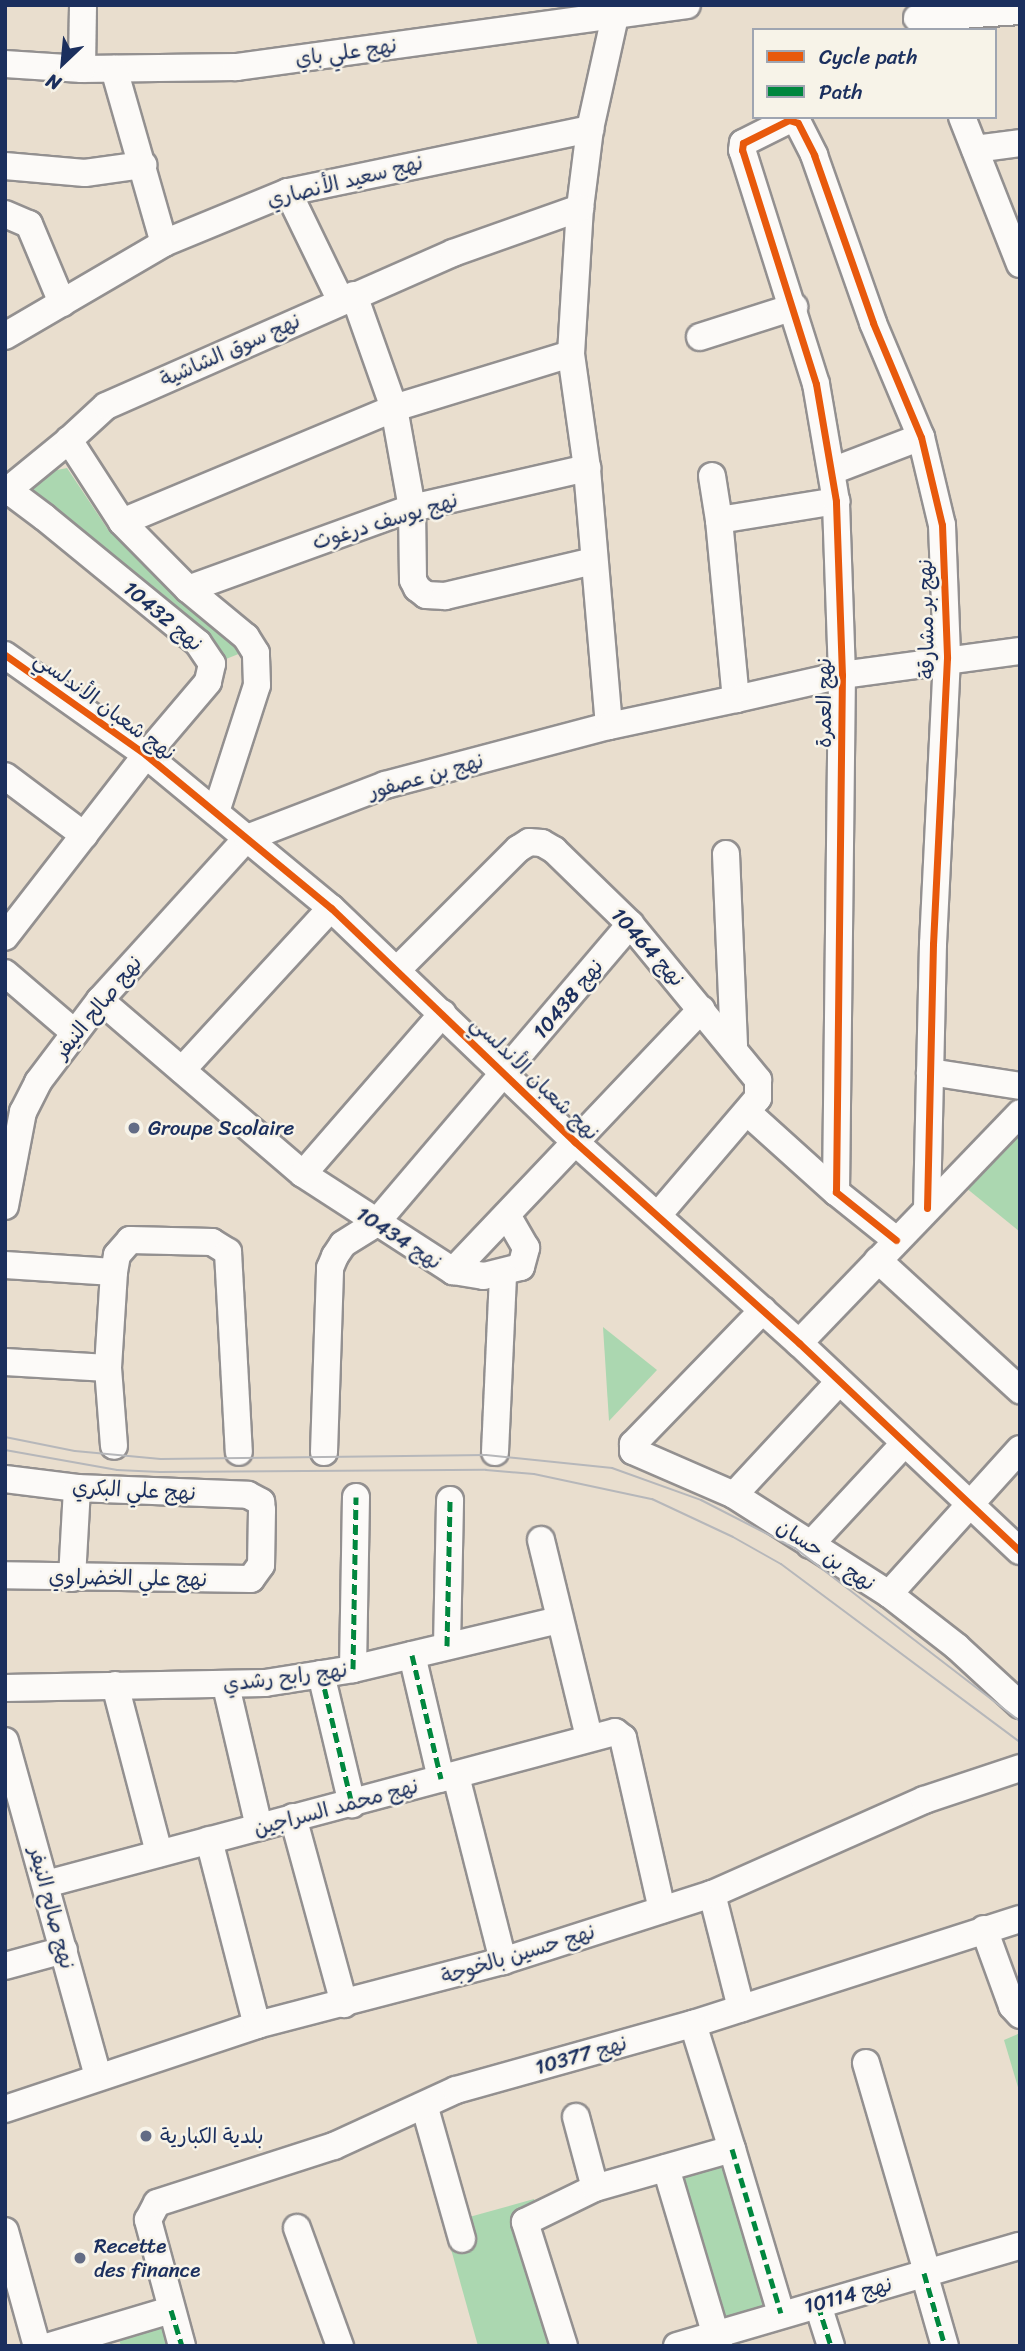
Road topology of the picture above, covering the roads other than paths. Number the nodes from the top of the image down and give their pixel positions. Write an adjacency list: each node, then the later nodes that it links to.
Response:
1 (83, 5): 7 (street)
2 (686, 6): 4 (street, نهج علي باي)
3 (1020, 11): 5 (street)
4 (616, 12): 8 (street, نهج علي باي); 10 (street)
5 (917, 18)
6 (5, 64): 7 (street, نهج علي باي)
7 (82, 69): 8 (street, نهج علي باي)
8 (114, 69): 14 (street)
9 (963, 119): 12 (street)
10 (590, 129): 16 (street, نهج سعيد الأنصاري); 17 (street)
11 (1020, 144): 12 (street)
12 (975, 149): 20 (street)
13 (742, 150): 23 (street, نهج العمرة); 28 (street, نهج بر مشارقة)
14 (143, 165): 15 (street); 19 (street)
15 (5, 166)
16 (288, 192): 19 (street, نهج سعيد الأنصاري); 21 (street)
17 (580, 208): 21 (street, نهج سوق الشاشية); 26 (street)
18 (5, 215): 22 (street)
19 (164, 243): 22 (street, نهج سعيد الأنصاري)
20 (1020, 264)
21 (347, 298): 27 (street); 29 (street, نهج سوق الشاشية)
22 (62, 303): 24 (street, نهج سعيد الأنصاري)
23 (794, 307): 25 (street); 31 (street, نهج العمرة)
24 (5, 336)
25 (699, 337)
26 (571, 354): 27 (street); 30 (street)
27 (394, 408): 35 (street); 37 (street)
28 (921, 437): 31 (street); 42 (street, نهج بر مشارقة)
29 (69, 439): 33 (street, نهج سوق الشاشية); 37 (street)
30 (587, 468): 35 (street, نهج يوسف درغوث); 38 (street)
31 (832, 471): 34 (street, نهج العمرة)
32 (712, 476): 36 (street)
33 (7, 492): 46 (street, نهج 10432)
34 (836, 500): 36 (street); 43 (street, نهج العمرة)
35 (412, 508): 38 (street); 39 (street, نهج يوسف درغوث)
36 (719, 520): 44 (street)
37 (122, 522): 39 (street)
38 (593, 561): 45 (street)
39 (188, 589): 48 (street)
40 (1020, 651): 42 (street, نهج بن عصفور)
41 (5, 655): 46 (street, نهج شعبان الأندلسي)
42 (947, 658): 43 (street, نهج بن عصفور); 63 (street, نهج بر مشارقة)
43 (842, 675): 44 (street, نهج بن عصفور); 71 (street, نهج العمرة)
44 (736, 699): 45 (street, نهج بن عصفور)
45 (609, 726): 50 (street, نهج بن عصفور)
46 (146, 755): 48 (street, نهج شعبان الأندلسي); 49 (street, نهج 10432)
47 (7, 782): 49 (street)
48 (216, 812): 50 (street, نهج شعبان الأندلسي)
49 (84, 835): 54 (street, نهج 10432)
50 (247, 838): 52 (street, نهج شعبان الأندلسي); 57 (street, نهج صالح النيفر)
51 (726, 854): 61 (street)
52 (331, 908): 55 (street, نهج شعبان الأندلسي); 62 (street)
53 (630, 924): 55 (street, نهج 10464); 58 (street, نهج 10464); 64 (street, نهج 10438)
54 (5, 937)
55 (398, 969): 59 (street, نهج شعبان الأندلسي)
56 (5, 973): 60 (street)
57 (100, 1000): 60 (street, نهج صالح النيفر); 62 (street, نهج 10434)
58 (702, 1009): 61 (street, نهج 10464); 69 (street, نهج 10434)
59 (443, 1013): 64 (street, نهج شعبان الأندلسي); 70 (street)
60 (75, 1033): 66 (street, نهج صالح النيفر)
61 (734, 1045): 67 (street, نهج 10464)
62 (182, 1070): 70 (street, نهج 10434)
63 (930, 1072): 65 (street); 73 (street, نهج بر مشارقة)
64 (505, 1074): 69 (street, نهج شعبان الأندلسي); 76 (street, نهج 10438)
65 (1020, 1086)
66 (14, 1111): 72 (street, نهج صالح النيفر)
67 (747, 1112): 71 (street); 75 (street, نهج 10464)
68 (1020, 1113): 73 (street)
69 (575, 1142): 74 (street, نهج 10434); 75 (street, نهج شعبان الأندلسي)
70 (303, 1174): 76 (street, نهج 10434)
71 (836, 1192): 77 (street)
72 (5, 1205)
73 (927, 1208): 77 (street)
74 (507, 1215): 80 (street, نهج 10434); 82 (street)
75 (658, 1215): 83 (street, نهج شعبان الأندلسي)
76 (375, 1224): 80 (street, نهج 10434); 93 (street, نهج 10438)
77 (896, 1240): 78 (street)
78 (878, 1260): 84 (street); 88 (street)
79 (5, 1265): 81 (street)
80 (453, 1271): 82 (street)
81 (114, 1272): 86 (street); 92 (street)
82 (503, 1275): 94 (street)
83 (763, 1310): 84 (street, نهج شعبان الأندلسي); 97 (street, نهج بن حسان)
84 (799, 1343): 87 (street, نهج شعبان الأندلسي)
85 (5, 1362): 86 (street)
86 (108, 1367): 90 (street)
87 (839, 1382): 89 (street, نهج شعبان الأندلسي); 97 (street)
88 (1020, 1390)
89 (904, 1444): 100 (street, نهج شعبان الأندلسي); 102 (street)
90 (114, 1446)
91 (1020, 1449): 100 (street, نهج بن حسان)
92 (239, 1452)
93 (324, 1452)
94 (495, 1452)
95 (5, 1479): 96 (street, نهج علي البكري)
96 (77, 1488): 105 (street); 106 (street, نهج علي البكري)
97 (734, 1495): 102 (street, نهج بن حسان)
98 (356, 1497): 111 (street)
99 (450, 1500): 109 (street)
100 (970, 1508): 103 (street, نهج شعبان الأندلسي); 107 (street, نهج بن حسان)
101 (541, 1541): 108 (street)
102 (810, 1545): 107 (street, نهج بن حسان)
103 (1020, 1550)
104 (5, 1575): 105 (street, نهج علي الخضراوي)
105 (72, 1578): 106 (street, نهج علي الخضراوي)
106 (251, 1579)
107 (889, 1594): 116 (street)
108 (558, 1620): 109 (street, نهج رابح رشدي); 117 (street)
109 (447, 1646): 110 (street, نهج رابح رشدي)
110 (412, 1655): 111 (street, نهج رابح رشدي); 120 (street)
111 (353, 1669): 112 (street, نهج رابح رشدي)
112 (321, 1674): 114 (street, نهج رابح رشدي); 122 (street)
113 (116, 1685): 114 (street, نهج رابح رشدي); 115 (street, نهج رابح رشدي); 126 (street)
114 (226, 1686): 124 (street)
115 (5, 1688)
116 (1020, 1705)
117 (589, 1737): 120 (street, نهج محمد السراجين); 129 (street, نهج محمد السراجين)
118 (5, 1741): 121 (street, نهج صالح النيفر)
119 (1020, 1768): 128 (street, نهج حسين بالخوجة)
120 (449, 1777): 122 (street, نهج محمد السراجين); 133 (street)
121 (11, 1782): 127 (street, نهج صالح النيفر)
122 (352, 1804): 123 (street, نهج محمد السراجين)
123 (293, 1817): 124 (street, نهج محمد السراجين); 135 (street)
124 (259, 1827): 125 (street, نهج محمد السراجين)
125 (209, 1840): 126 (street, نهج محمد السراجين); 139 (street)
126 (159, 1853): 127 (street, نهج محمد السراجين)
127 (46, 1884): 132 (street, نهج صالح النيفر)
128 (712, 1894): 129 (street, نهج حسين بالخوجة); 136 (street)
129 (662, 1910): 133 (street, نهج حسين بالخوجة)
130 (1020, 1919): 131 (street, نهج 10377)
131 (984, 1929): 136 (street, نهج 10377); 137 (street)
132 (64, 1950): 134 (street); 141 (street, نهج صالح النيفر)
133 (503, 1961): 135 (street, نهج حسين بالخوجة)
134 (5, 1966)
135 (344, 2004): 139 (street, نهج حسين بالخوجة)
136 (741, 2008): 138 (street, نهج 10377)
137 (1020, 2015)
138 (693, 2024): 142 (street, نهج 10377); 145 (street)
139 (257, 2025): 141 (street, نهج حسين بالخوجة)
140 (866, 2063): 152 (street)
141 (98, 2076): 143 (street, نهج حسين بالخوجة)
142 (425, 2108): 150 (street); 154 (street, نهج 10377)
143 (5, 2109)
144 (576, 2117): 147 (street)
145 (732, 2148): 146 (street); 155 (street)
146 (666, 2168): 147 (street); 157 (street)
147 (595, 2188): 162 (street)
148 (297, 2228): 161 (street)
149 (5, 2231): 158 (street)
150 (462, 2239)
151 (1020, 2246): 152 (street, نهج 10114)
152 (926, 2273): 153 (street, نهج 10114); 165 (street)
153 (818, 2305): 155 (street, نهج 10114); 164 (street)
154 (171, 2310): 156 (street); 160 (street)
155 (781, 2313): 157 (street, نهج 10114)
156 (110, 2337): 159 (street)
157 (717, 2340): 163 (street, نهج 10114)
158 (37, 2346)
159 (50, 2346)
160 (182, 2346)
161 (340, 2346)
162 (564, 2346)
163 (677, 2346)
164 (831, 2346)
165 (945, 2346)

